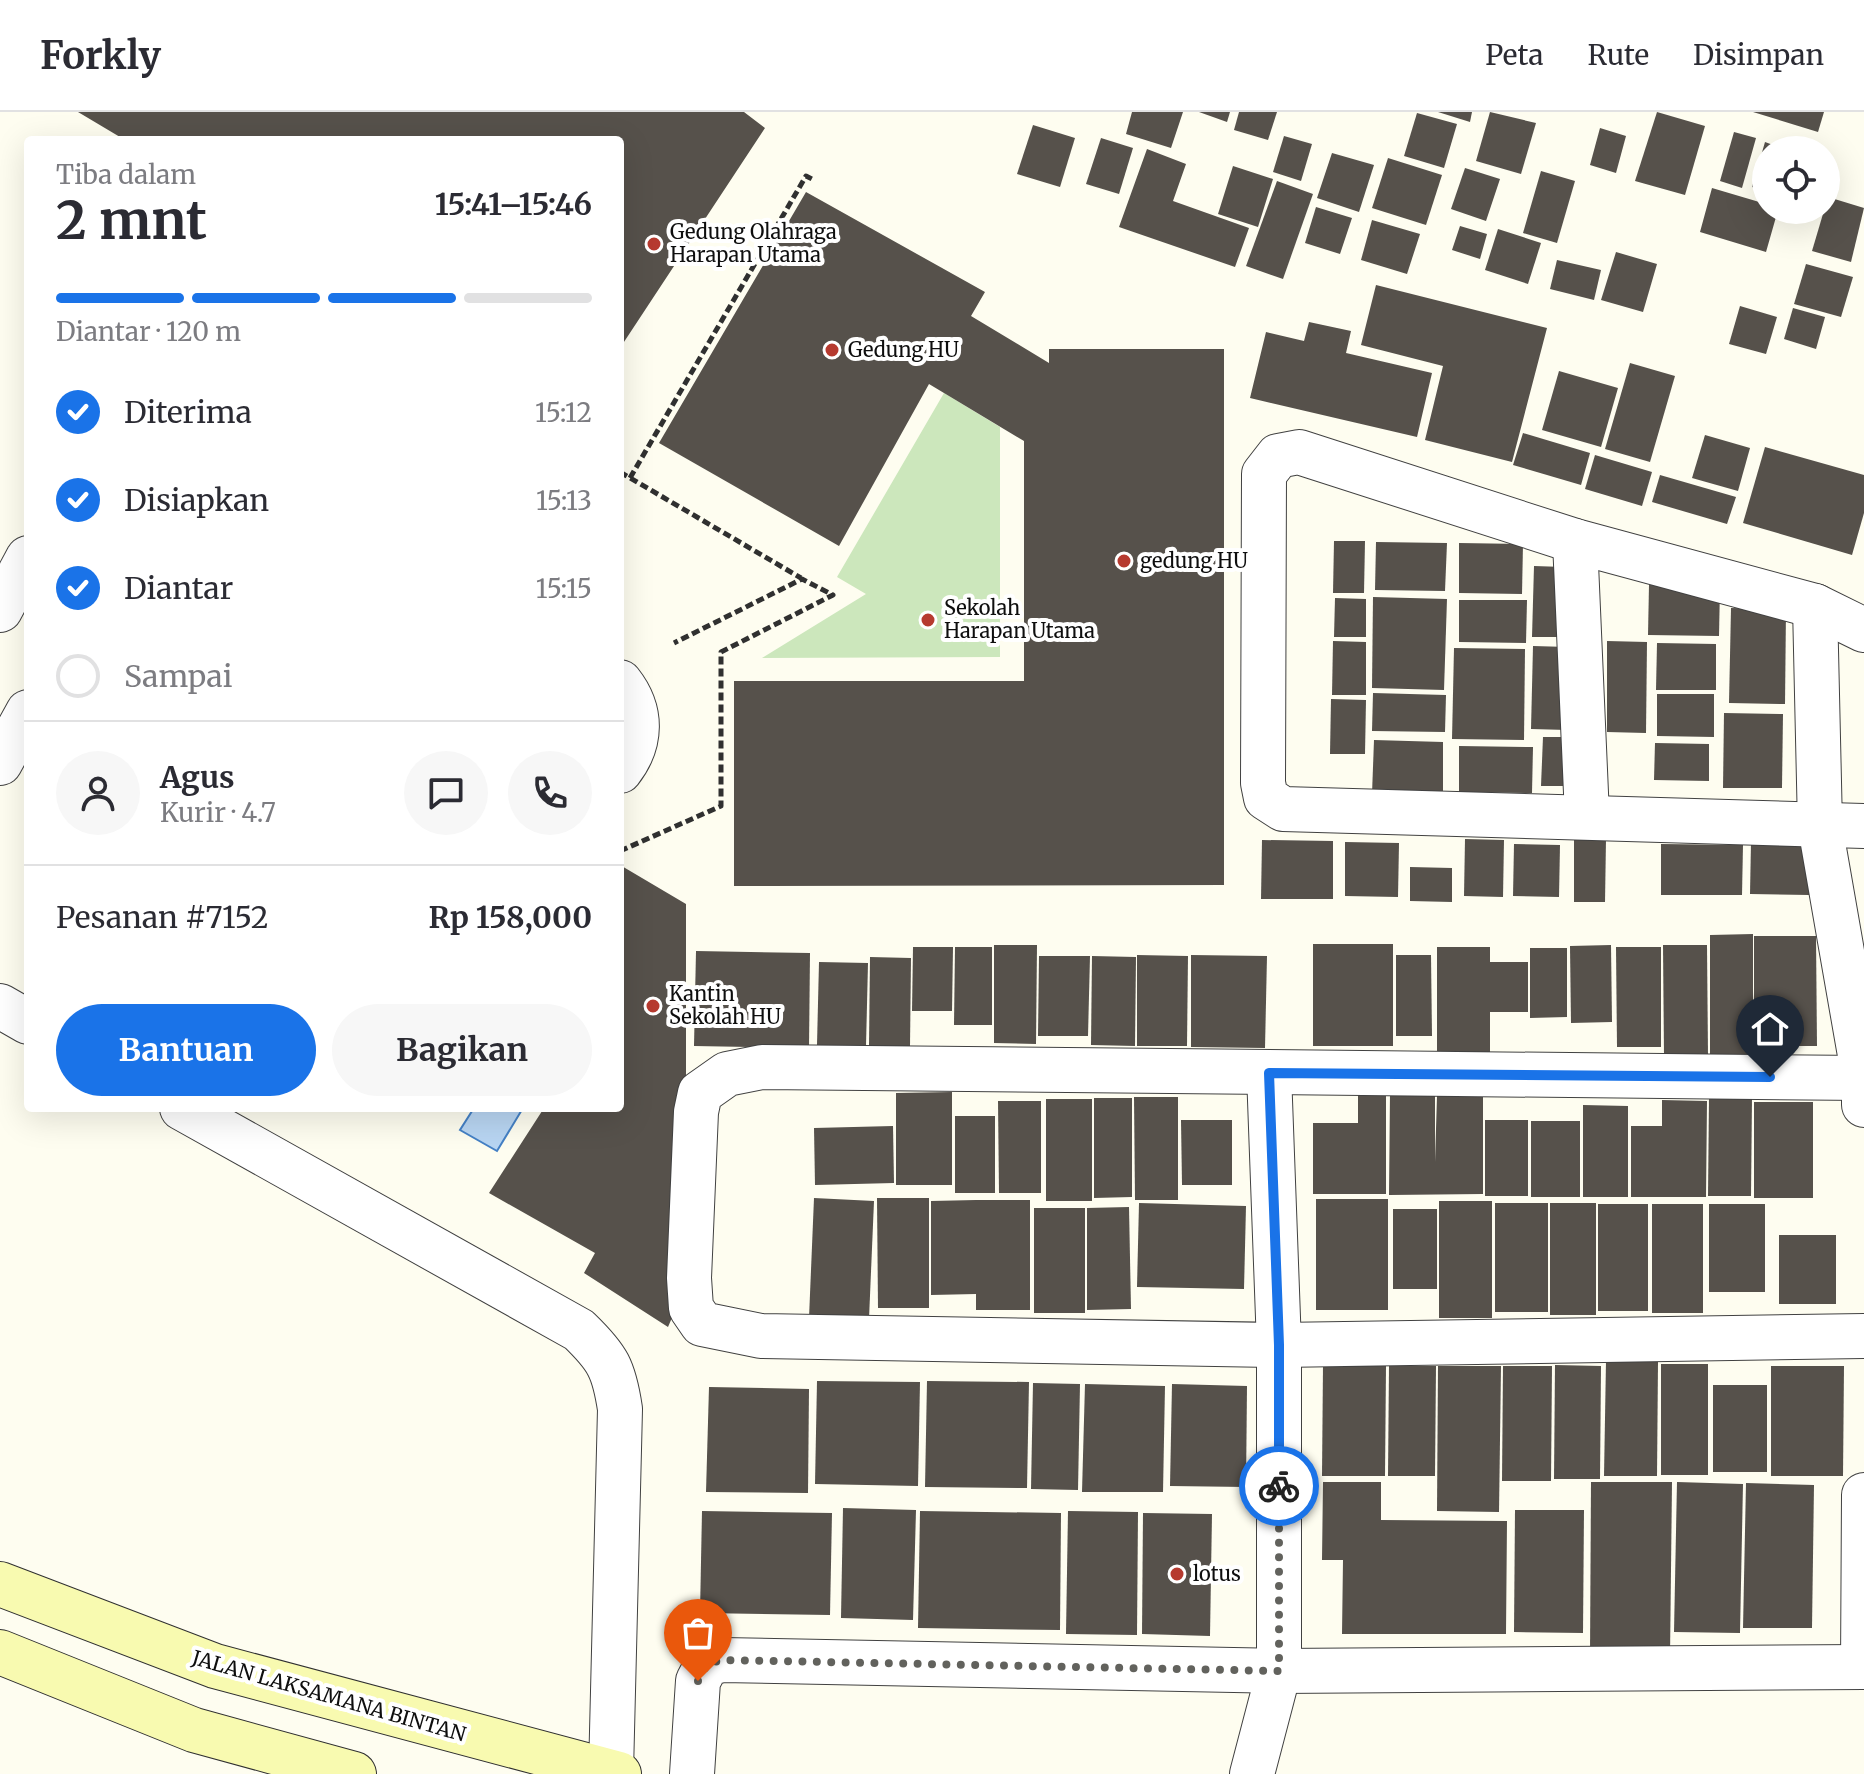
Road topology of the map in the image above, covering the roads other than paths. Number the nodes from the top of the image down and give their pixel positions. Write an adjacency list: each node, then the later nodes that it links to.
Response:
1 (1575, 541): 3 (street); 10 (street); 10 (street)
2 (24, 565): 4 (street)
3 (1815, 606): 5 (street); 11 (street)
4 (0, 610)
5 (1864, 630)
6 (624, 687): 9 (street)
7 (24, 719): 8 (street)
8 (0, 763)
9 (624, 766)
10 (1587, 816): 11 (street)
11 (1820, 826): 12 (street); 16 (street)
12 (1864, 826)
13 (0, 1006): 14 (street)
14 (24, 1020)
15 (1269, 1073): 16 (street); 20 (street); 20 (street)
16 (1864, 1078): 17 (street)
17 (1864, 1107)
18 (189, 1112): 28 (street)
19 (1864, 1336): 20 (street)
20 (1279, 1345): 26 (street)
21 (1864, 1495): 25 (street)
22 (0, 1584): 24 (main road, JALAN LAKSAMANA BINTAN)
23 (0, 1652): 27 (main road)
24 (215, 1666): 27 (main road); 28 (main road, JALAN LAKSAMANA BINTAN)
25 (1863, 1667): 26 (street)
26 (1279, 1671): 30 (street); 31 (street)
27 (194, 1730): 29 (main road)
28 (615, 1773)
29 (354, 1774)
30 (692, 1774)
31 (1252, 1774)

